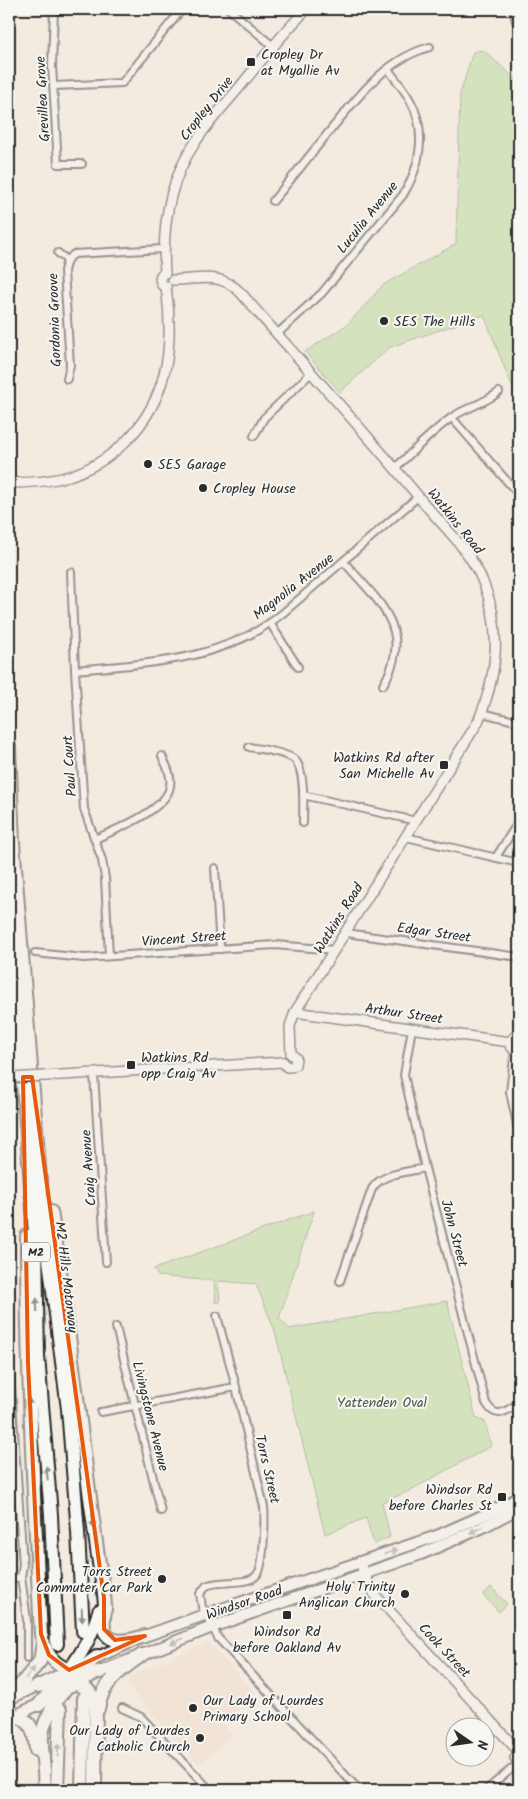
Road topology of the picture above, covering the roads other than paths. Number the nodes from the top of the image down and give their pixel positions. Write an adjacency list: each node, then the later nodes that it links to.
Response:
1 (54, 9): 10 (street, Grevillea Grove)
2 (182, 9): 10 (street)
3 (229, 9): 7 (street)
4 (307, 9): 7 (street, Cropley Drive)
5 (514, 9): 6 (street)
6 (519, 29)
7 (273, 46): 13 (street, Cropley Drive)
8 (430, 47): 9 (street)
9 (388, 68): 12 (street); 17 (street, Luculia Avenue)
10 (54, 86): 11 (street, Grevillea Grove)
11 (82, 164)
12 (273, 201)
13 (163, 248): 15 (street, Gordonia Groove); 16 (street, Cropley Drive)
14 (58, 253): 15 (street, Gordonia Groove)
15 (67, 260): 19 (street, Gordonia Groove)
16 (170, 283): 17 (street, Watkins Road); 24 (street)
17 (277, 334): 18 (street, Watkins Road)
18 (311, 373): 22 (street); 23 (street, Watkins Road)
19 (67, 379)
20 (499, 392): 21 (street)
21 (452, 418): 23 (street); 25 (street)
22 (254, 436)
23 (395, 468): 26 (street, Watkins Road)
24 (9, 483)
25 (519, 495)
26 (418, 496): 27 (street, Magnolia Avenue); 33 (street, Watkins Road)
27 (344, 562): 29 (street, Magnolia Avenue); 32 (street)
28 (71, 572): 31 (street, Paul Court)
29 (270, 624): 30 (street); 31 (street, Magnolia Avenue)
30 (298, 667)
31 (75, 670): 43 (street, Paul Court)
32 (383, 685)
33 (482, 713): 34 (street); 40 (street, Watkins Road)
34 (519, 722)
35 (9, 747): 62 (highway, M2 Hills Motorway / M2)
36 (248, 747): 38 (street)
37 (162, 756): 43 (street)
38 (303, 795): 40 (street); 41 (street)
39 (519, 820): 44 (street)
40 (416, 821): 42 (street, Watkins Road)
41 (304, 823)
42 (406, 837): 44 (street); 48 (street, Watkins Road)
43 (95, 840): 52 (street, Paul Court)
44 (496, 857): 45 (street)
45 (519, 863)
46 (215, 868): 49 (street)
47 (9, 910): 61 (highway, M2 Hills Motorway / M2)
48 (346, 933): 50 (street, Watkins Road); 53 (street, Edgar Street)
49 (220, 948): 50 (street, Vincent Street); 52 (street, Vincent Street)
50 (335, 950): 54 (street, Watkins Road)
51 (35, 952): 52 (street, Vincent Street)
52 (109, 956)
53 (519, 956)
54 (295, 1012): 55 (street, Arthur Street); 59 (street, Watkins Road)
55 (412, 1028): 57 (street, Arthur Street); 64 (street, John Street)
56 (519, 1033): 57 (street)
57 (510, 1042): 58 (street)
58 (517, 1050): 63 (street)
59 (94, 1074): 60 (street, bridge); 65 (street, Craig Avenue)
60 (9, 1078)
61 (24, 1099): 86 (highway, one-way to 61); 87 (highway, M2 Hills Motorway / M2, one-way to 61)
62 (36, 1121): 78 (highway, one-way to 78); 84 (highway, M2 Hills Motorway / M2, one-way to 84)
63 (519, 1132)
64 (425, 1168): 66 (street); 71 (street, John Street)
65 (106, 1262)
66 (340, 1281)
67 (217, 1316): 70 (street, Torrs Street)
68 (116, 1327): 72 (street, Livingstone Avenue)
69 (9, 1356): 80 (street)
70 (236, 1387): 72 (street); 82 (street, Torrs Street)
71 (519, 1403)
72 (137, 1406): 73 (street); 76 (street, Livingstone Avenue)
73 (101, 1412)
74 (519, 1498): 77 (main road, Windsor Road, one-way to 74)
75 (519, 1508): 79 (main road, Windsor Road, one-way to 79)
76 (161, 1510)
77 (360, 1562): 79 (street, Cook Street); 82 (main road, Windsor Road)
78 (100, 1571): 85 (highway); 92 (highway)
79 (365, 1574): 83 (main road, Windsor Road); 101 (street, Cook Street)
80 (21, 1577): 81 (street); 90 (street)
81 (9, 1579)
82 (207, 1614): 83 (street); 85 (main road, Windsor Road)
83 (212, 1627): 88 (main road, Windsor Road, one-way to 88); 109 (street)
84 (83, 1631)
85 (145, 1636): 89 (main road, Windsor Road)
86 (43, 1643): 92 (highway); 95 (highway, one-way to 86)
87 (57, 1644)
88 (142, 1655): 91 (main road, Windsor Road); 100 (highway)
89 (98, 1656): 92 (highway)
90 (27, 1658)
91 (100, 1672): 92 (highway)
92 (70, 1680): 93 (highway); 96 (highway); 100 (highway); 104 (highway)
93 (38, 1686): 95 (main road)
94 (84, 1698): 106 (highway)
95 (9, 1699)
96 (39, 1704): 99 (main road)
97 (122, 1708): 108 (street)
98 (60, 1710): 105 (highway, one-way to 98)
99 (11, 1717): 103 (highway)
100 (96, 1736): 107 (highway)
101 (519, 1752): 102 (street)
102 (519, 1764): 110 (street)
103 (40, 1790)
104 (44, 1790)
105 (57, 1790)
106 (82, 1790)
107 (94, 1790)
108 (210, 1790)
109 (359, 1790)
110 (486, 1790)

